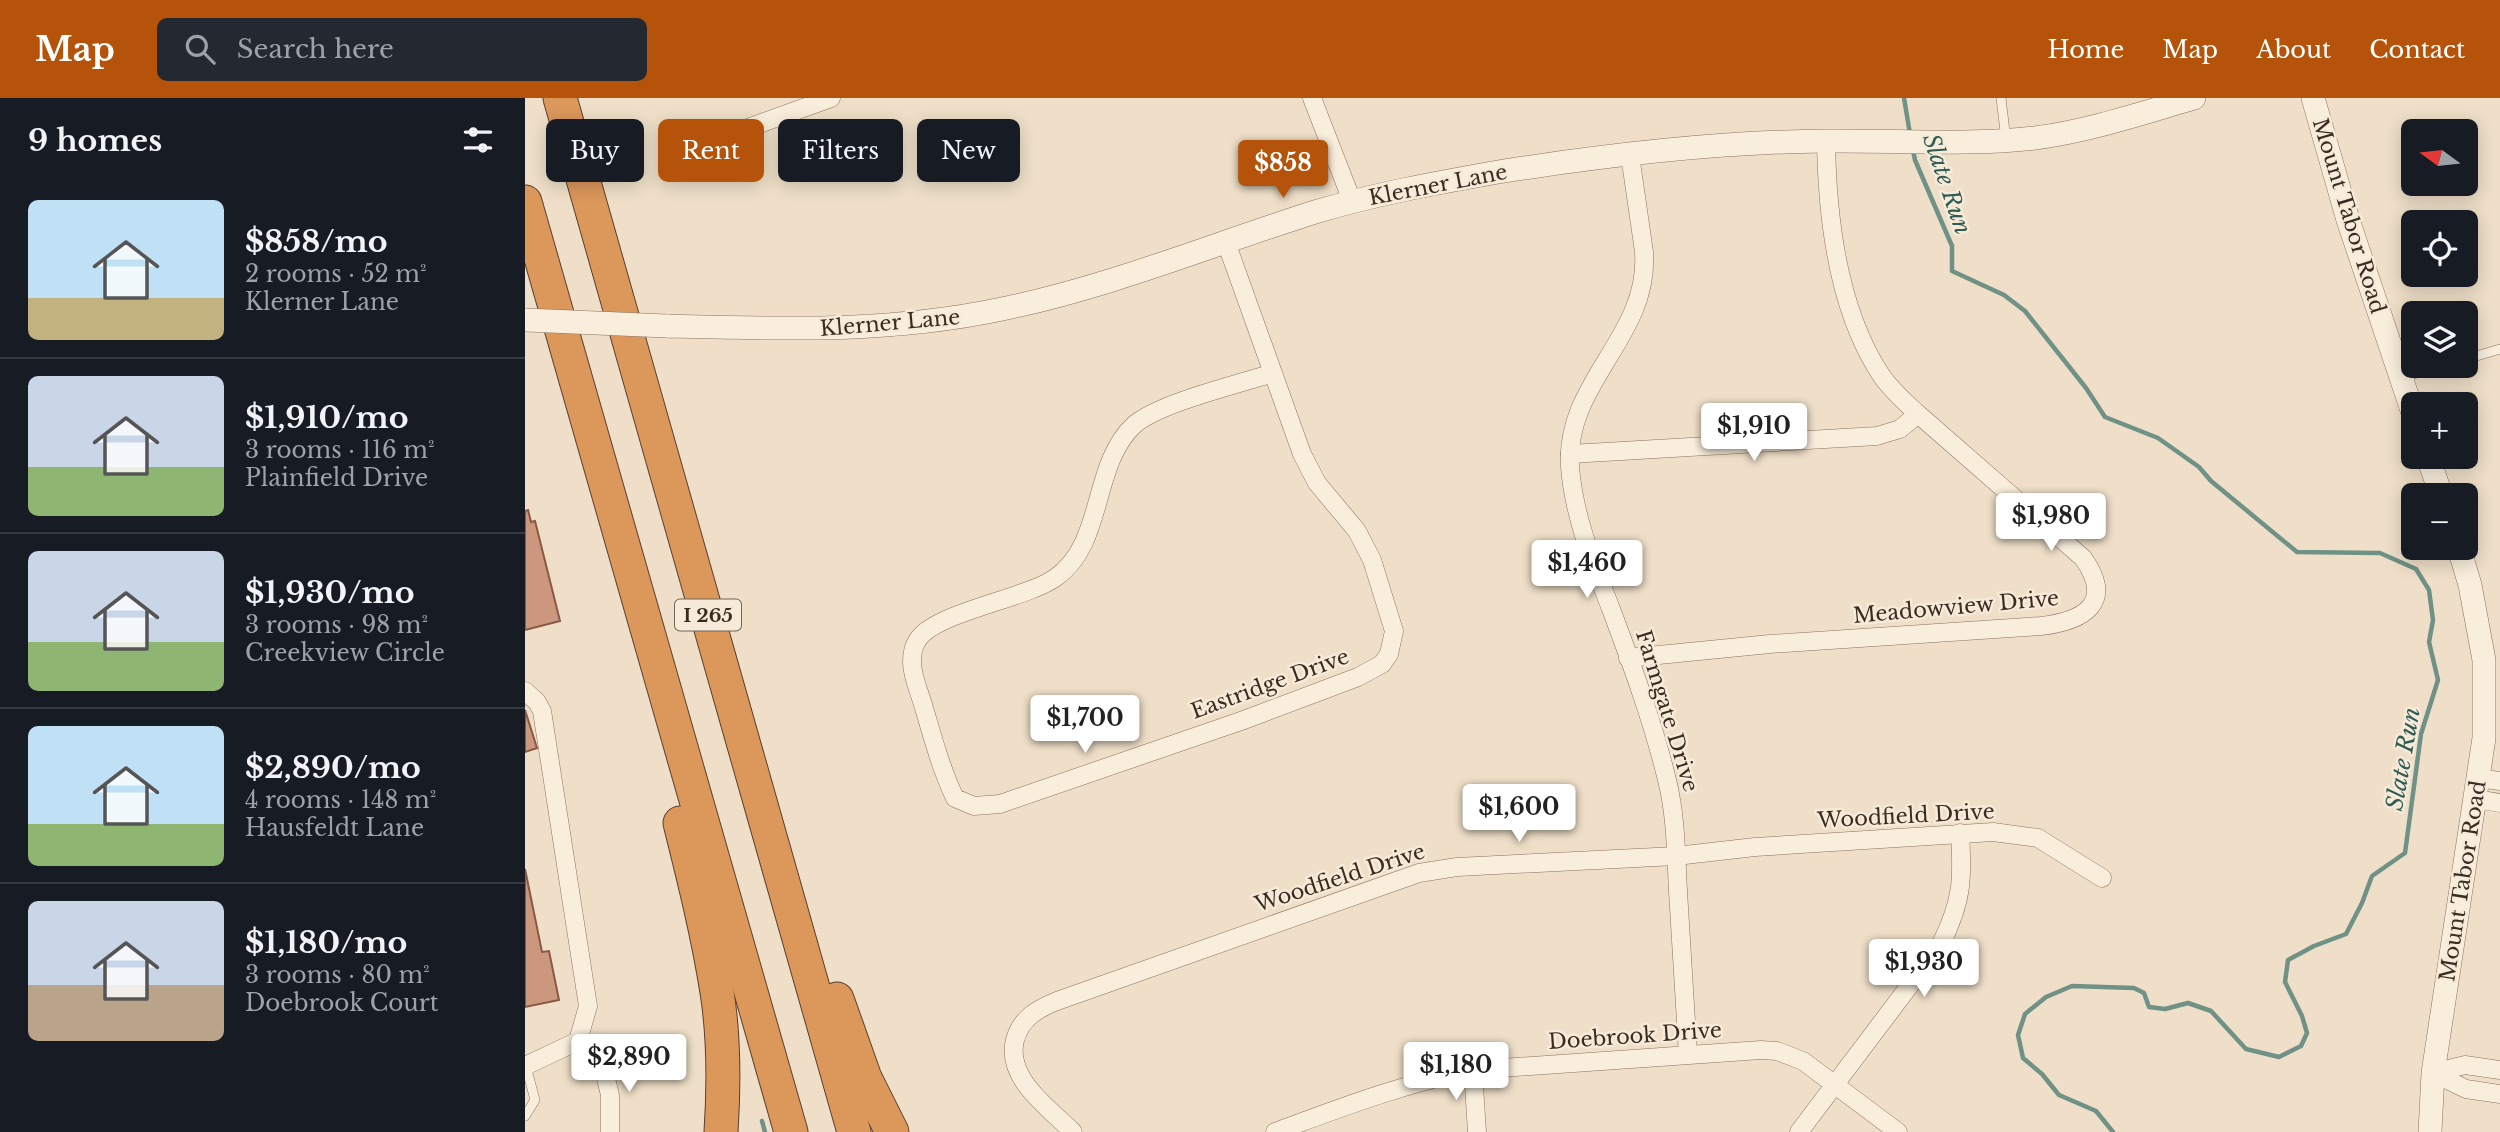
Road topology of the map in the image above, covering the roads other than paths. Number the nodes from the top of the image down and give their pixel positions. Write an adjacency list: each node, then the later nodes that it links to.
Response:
1 (560, 98): 25 (highway, I 265)
2 (831, 98): 7 (street)
3 (1312, 98): 11 (street)
4 (2001, 98): 8 (lane)
5 (2194, 98): 8 (street, Klerner Lane)
6 (2313, 98): 18 (street, Mount Tabor Road)
7 (764, 122)
8 (2006, 140): 9 (street, Klerner Lane)
9 (1826, 141): 10 (street, Klerner Lane); 19 (street, Meadowview Drive)
10 (1630, 155): 11 (street, Klerner Lane); 20 (street, Farmgate Drive)
11 (1352, 201): 13 (street, Klerner Lane)
12 (525, 202): 22 (highway, I 265)
13 (1226, 242): 14 (street, Klerner Lane, bridge); 17 (street, Eastridge Drive)
14 (525, 320)
15 (2500, 349): 16 (lane)
16 (2478, 355)
17 (1273, 373): 17 (street, Eastridge Drive)
18 (2401, 377)
19 (1918, 414): 20 (street); 23 (street, Meadowview Drive)
20 (1570, 454): 23 (street, Farmgate Drive)
21 (2462, 560): 26 (street, Mount Tabor Road)
22 (629, 565): 42 (highway); 43 (highway, I 265)
23 (1628, 658): 29 (street, Farmgate Drive)
24 (525, 691): 31 (street)
25 (734, 709): 44 (highway, I 265); 45 (highway)
26 (2485, 786): 27 (street); 37 (street, Mount Tabor Road)
27 (2500, 803)
28 (1960, 833): 29 (street, Woodfield Drive); 30 (street, Woodfield Drive); 38 (street)
29 (1676, 856): 32 (street, Farmgate Drive); 46 (street, Woodfield Drive)
30 (2102, 878)
31 (578, 1041): 33 (lane); 34 (street)
32 (1688, 1054): 35 (street, Doebrook Drive); 38 (street, Doebrook Drive)
33 (602, 1062): 41 (street)
34 (526, 1066): 40 (lane)
35 (1473, 1070): 47 (street, Doebrook Drive); 48 (street)
36 (2500, 1070): 37 (street)
37 (2433, 1073): 39 (street); 51 (street, Mount Tabor Road)
38 (1834, 1086): 49 (street); 50 (street, Doebrook Drive)
39 (2500, 1094)
40 (525, 1116)
41 (610, 1132)
42 (721, 1132)
43 (791, 1132)
44 (854, 1132)
45 (893, 1132)
46 (1073, 1132)
47 (1275, 1132)
48 (1477, 1132)
49 (1799, 1132)
50 (1898, 1132)
51 (2430, 1132)

